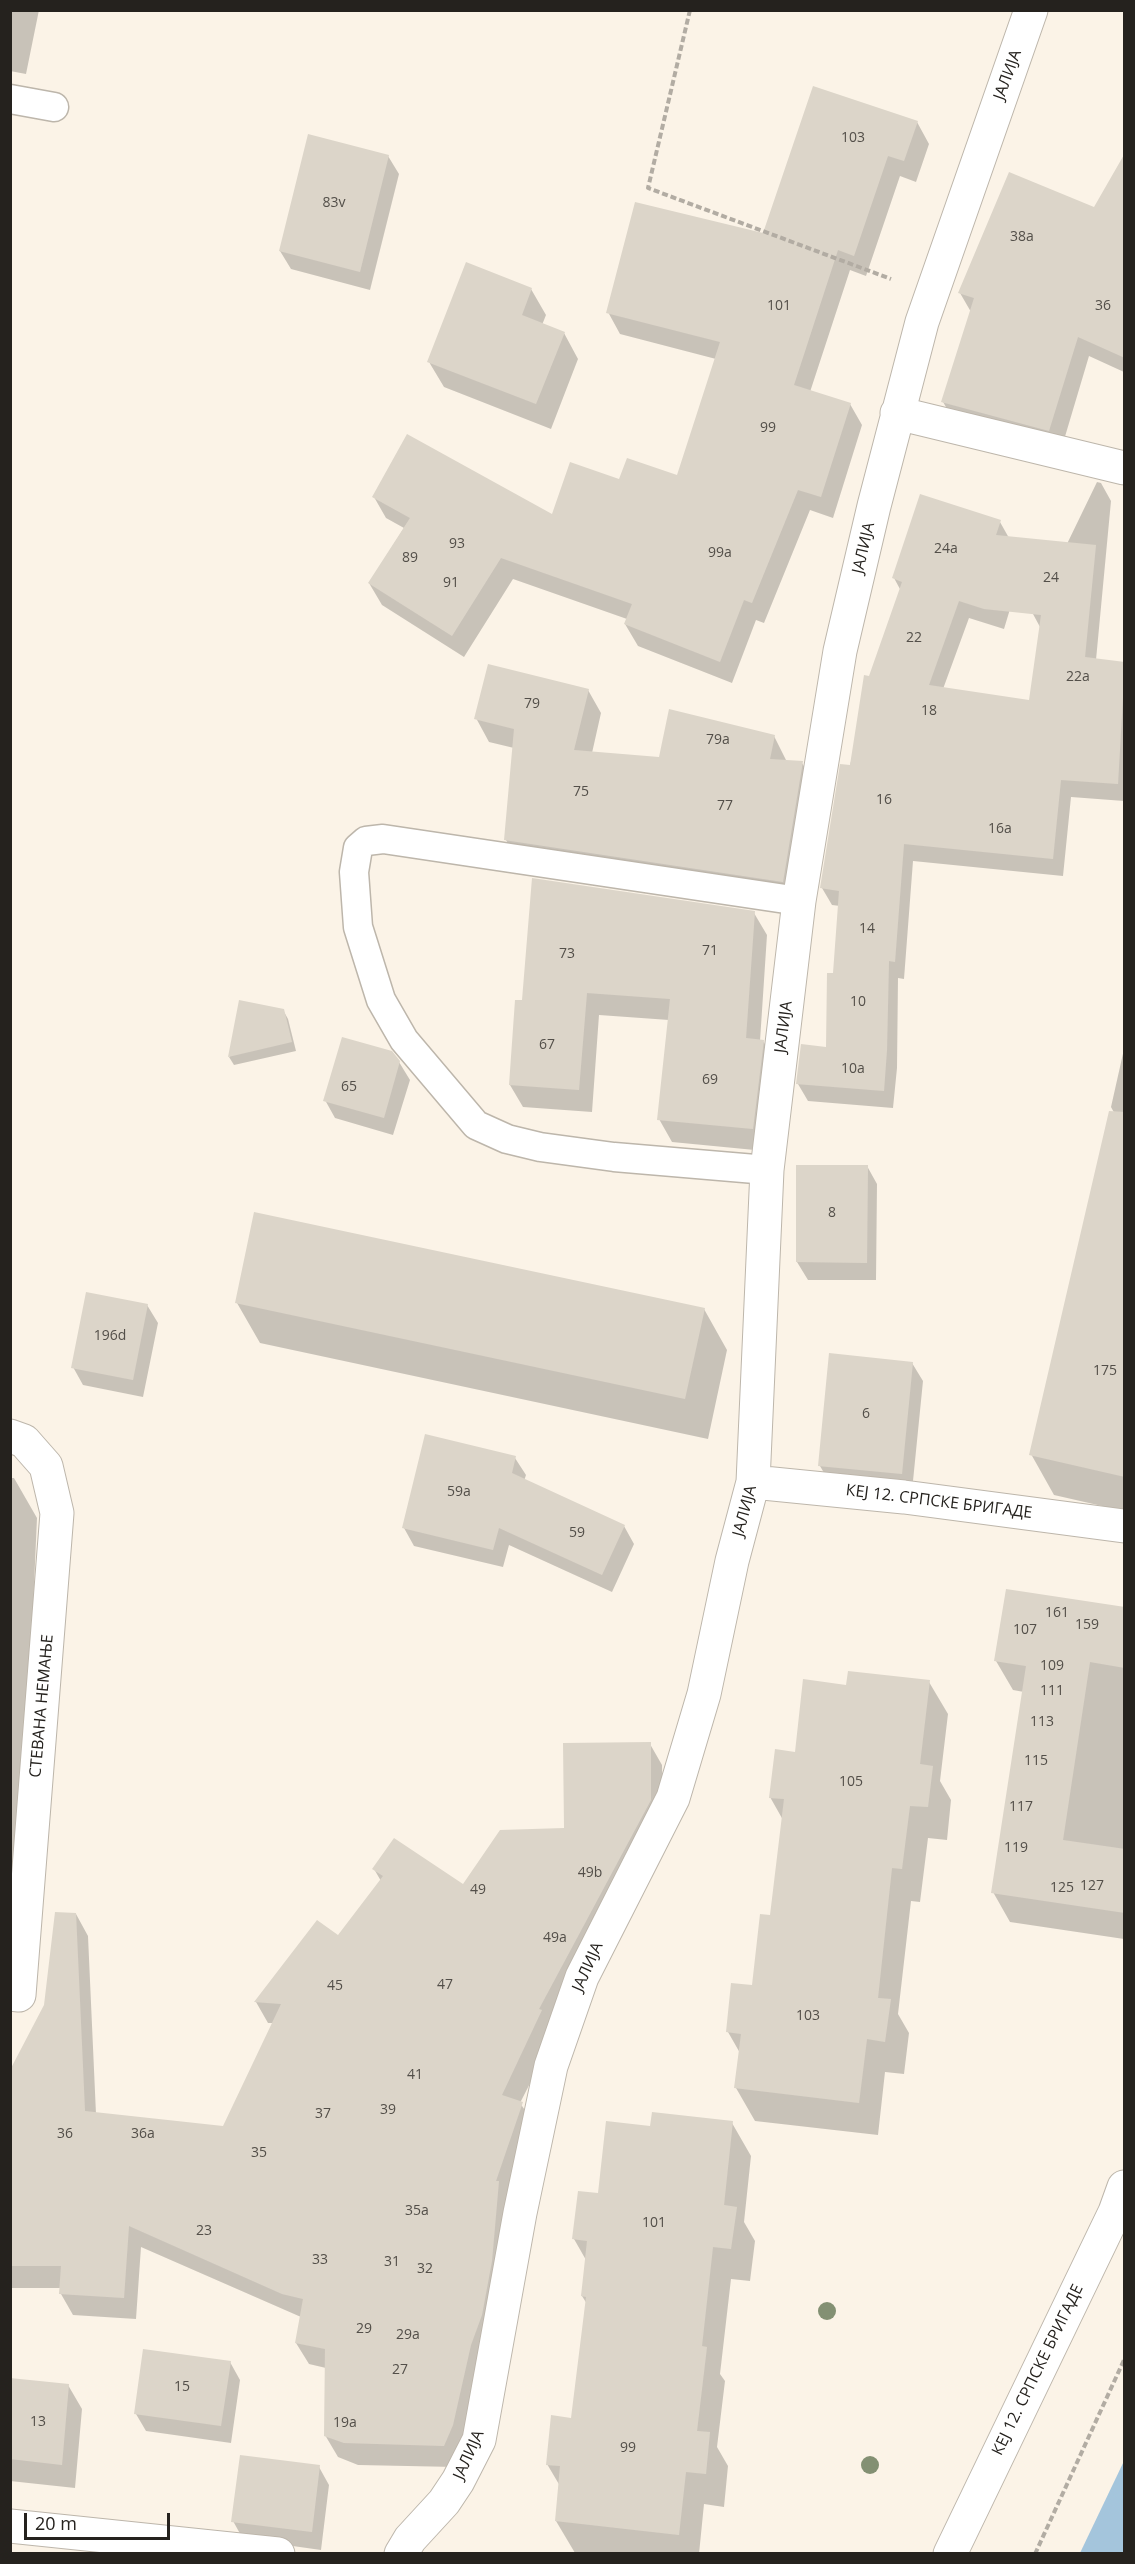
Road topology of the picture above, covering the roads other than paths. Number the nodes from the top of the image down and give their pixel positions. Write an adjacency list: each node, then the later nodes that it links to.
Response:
1 (1030, 10): 4 (street, ЈАЛИЈА)
2 (10, 99): 3 (lane)
3 (54, 107)
4 (897, 413): 5 (street); 6 (street, ЈАЛИЈА)
5 (1125, 468)
6 (799, 901): 7 (street, ЈАЛИЈА); 7 (lane)
7 (767, 1170): 9 (street, ЈАЛИЈА)
8 (10, 1436): 11 (street, СТЕВАНА НЕМАЊЕ)
9 (753, 1482): 10 (street, КЕЈ 12. СРПСКЕ БРИГАДЕ); 15 (street, ЈАЛИЈА)
10 (1125, 1526)
11 (15, 1995)
12 (1125, 2187): 16 (street, КЕЈ 12. СРПСКЕ БРИГАДЕ)
13 (10, 2526): 14 (street)
14 (278, 2553)
15 (401, 2553)
16 (950, 2553)

